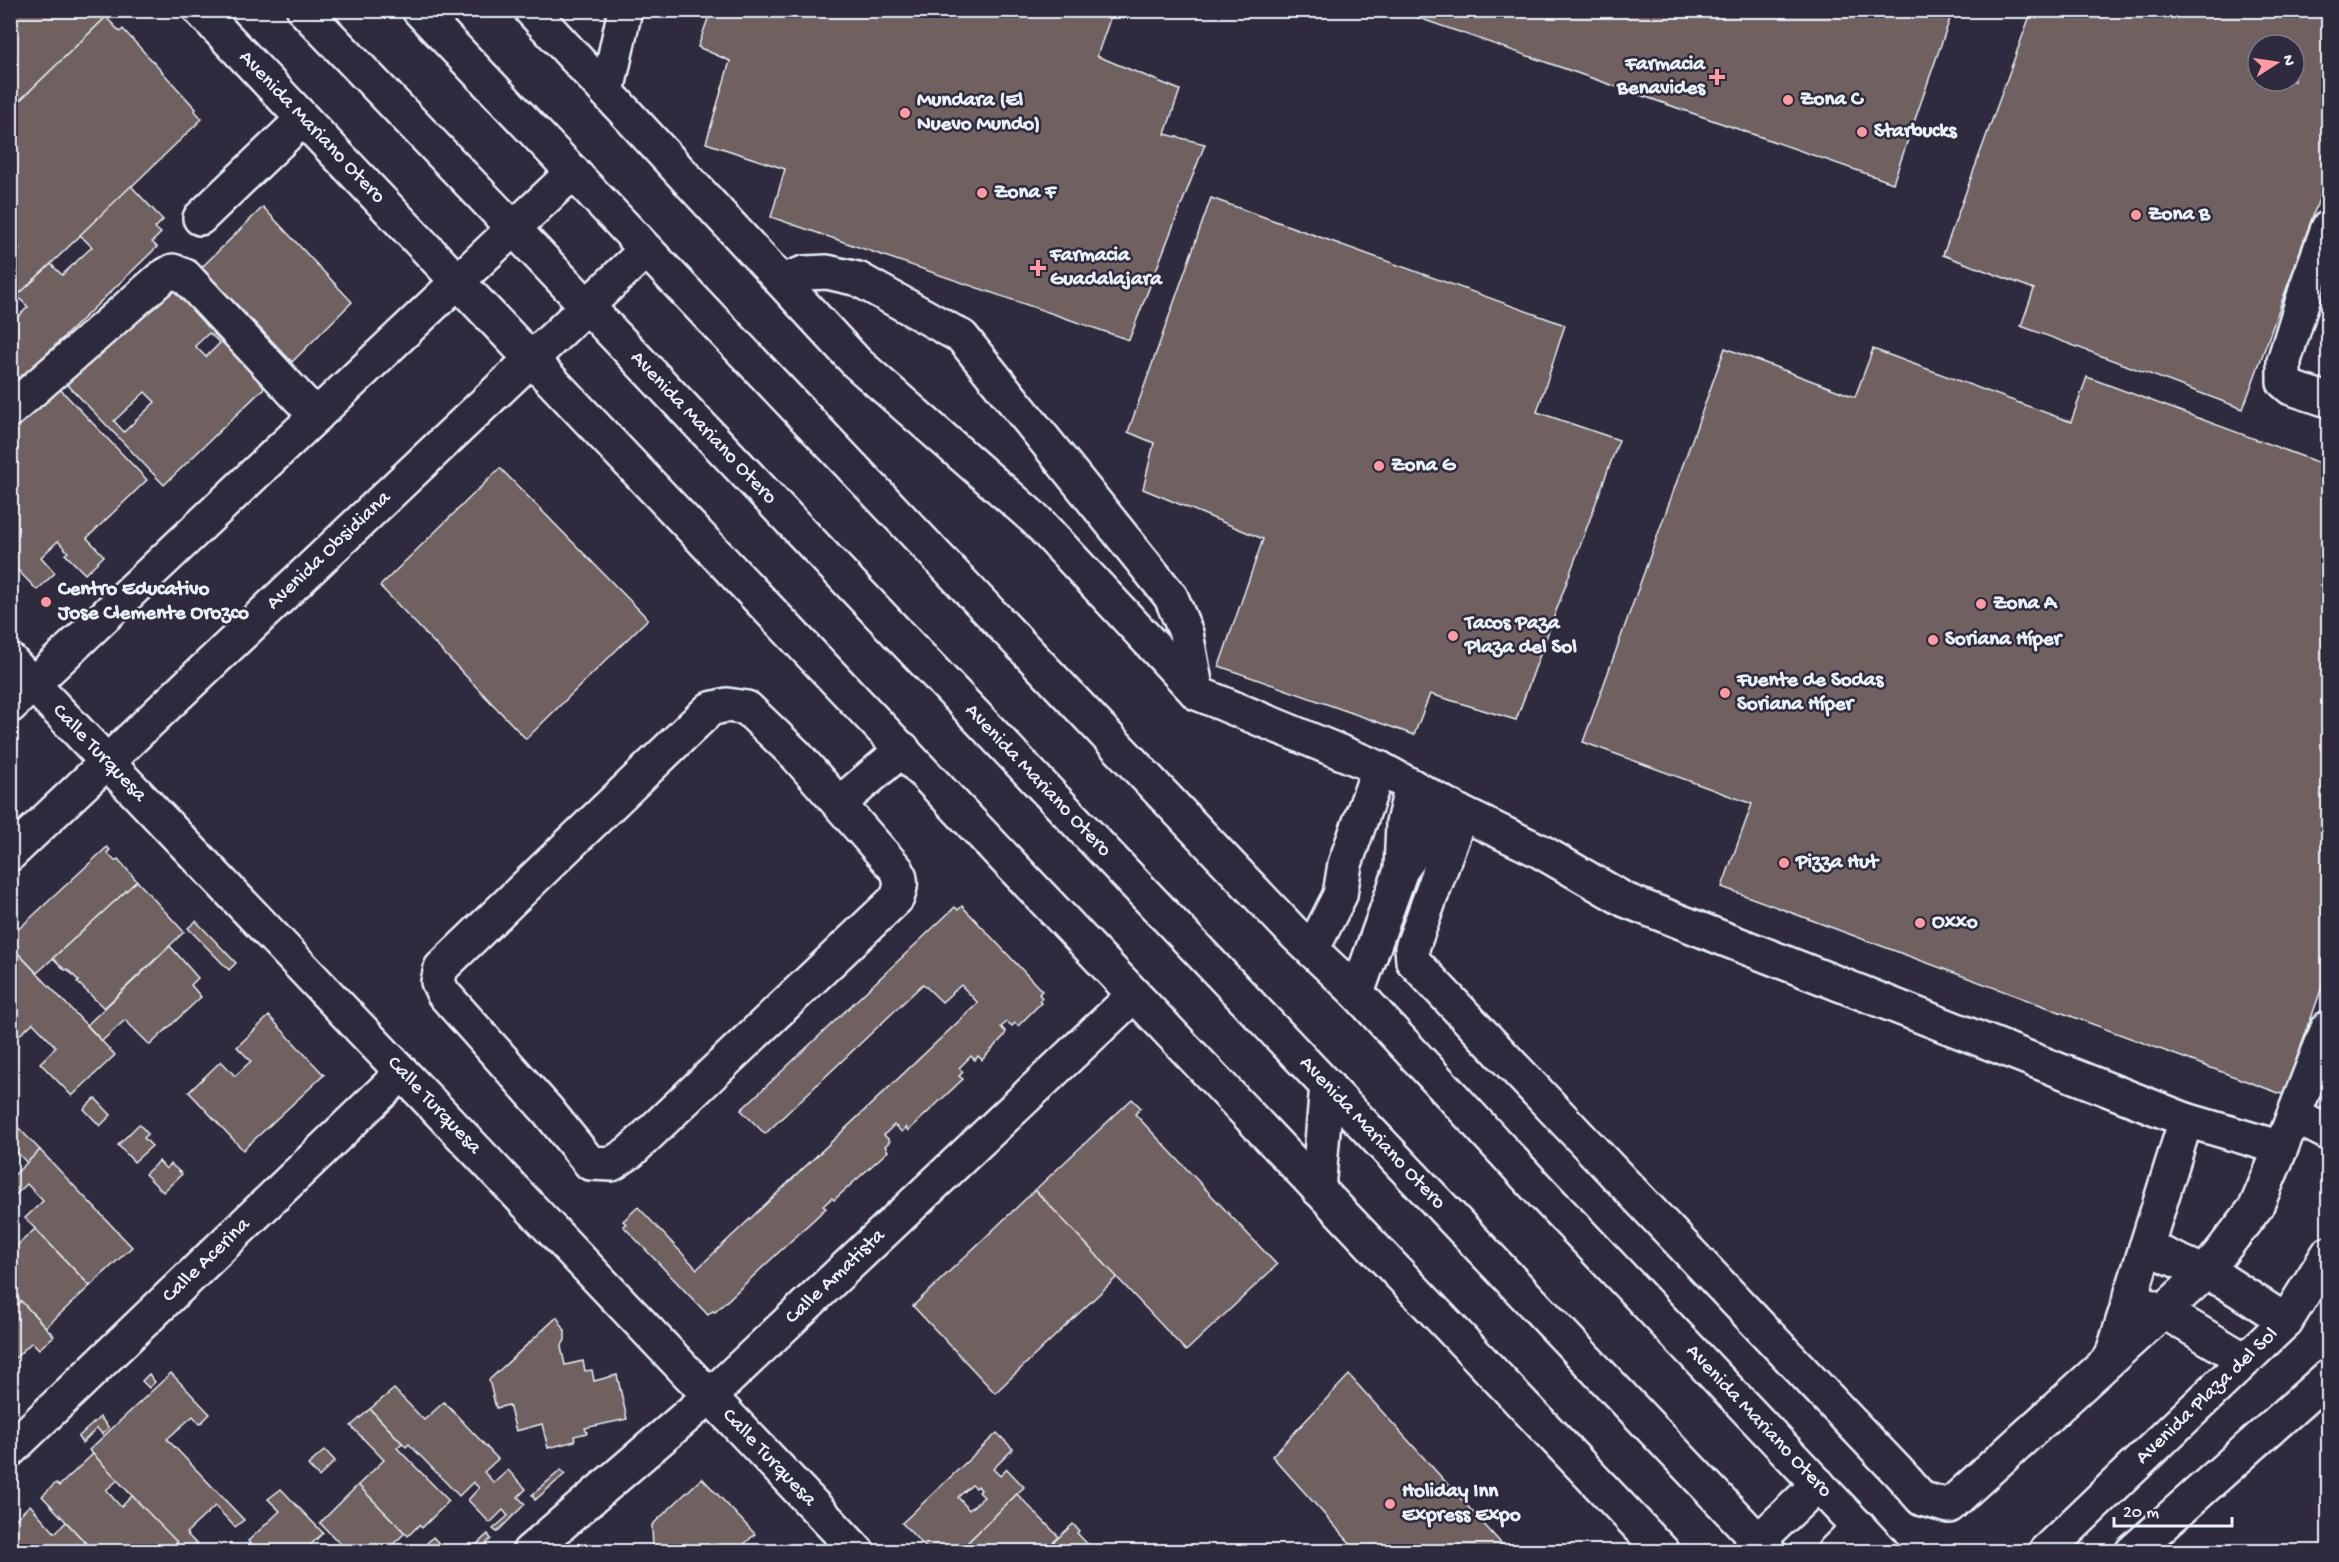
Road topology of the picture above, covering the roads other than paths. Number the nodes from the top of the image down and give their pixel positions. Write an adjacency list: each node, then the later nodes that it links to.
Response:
1 (200, 10): 7 (main road, Avenida Mariano Otero)
2 (304, 10): 11 (main road, Avenida Mariano Otero)
3 (419, 10): 8 (main road, Avenida Mariano Otero)
4 (531, 10): 6 (main road)
5 (625, 10): 6 (main road)
6 (607, 92): 13 (main road)
7 (303, 119): 9 (main road); 14 (main road, Avenida Mariano Otero)
8 (573, 172): 11 (main road); 12 (main road, Avenida Mariano Otero)
9 (201, 218)
10 (2328, 228): 15 (main road)
11 (514, 229): 14 (main road); 16 (main road, Avenida Mariano Otero)
12 (646, 250): 16 (main road, Avenida Obsidiana); 30 (main road, Avenida Mariano Otero)
13 (782, 281): 22 (main road); 22 (main road)
14 (458, 282): 17 (main road, Avenida Mariano Otero); 20 (main road)
15 (2319, 284): 18 (main road)
16 (587, 306): 17 (main road, Avenida Obsidiana); 36 (main road, Avenida Mariano Otero)
17 (531, 359): 24 (main road, Avenida Mariano Otero); 25 (main road, Avenida Obsidiana)
18 (2328, 400)
19 (10, 410): 20 (main road)
20 (316, 416): 23 (main road)
21 (10, 660): 23 (main road, Calle Turquesa)
22 (1197, 693): 26 (main road)
23 (22, 695): 25 (main road, Calle Turquesa)
24 (903, 749): 28 (main road); 32 (main road, Avenida Mariano Otero)
25 (107, 762): 29 (main road, Avenida Obsidiana); 34 (main road, Calle Turquesa)
26 (1379, 768): 27 (main road); 30 (main road)
27 (1437, 800): 31 (main road); 38 (main road); 48 (main road)
28 (840, 803): 28 (main road)
29 (10, 854)
30 (1303, 942): 31 (main road, Avenida Mariano Otero)
31 (1357, 993): 53 (main road, Avenida Mariano Otero)
32 (1134, 995): 41 (main road, Avenida Mariano Otero); 51 (main road, Calle Amatista)
33 (2328, 1028): 35 (main road)
34 (402, 1073): 51 (main road, Calle Turquesa); 52 (main road, Calle Acerina)
35 (2320, 1075): 37 (main road)
36 (1327, 1084): 41 (main road); 55 (main road, Avenida Mariano Otero)
37 (2295, 1116): 39 (main road); 40 (main road)
38 (2186, 1120): 40 (main road); 42 (main road)
39 (2328, 1132)
40 (2282, 1148): 44 (main road)
41 (1318, 1189): 56 (main road, Avenida Mariano Otero)
42 (2146, 1246): 44 (main road); 45 (main road)
43 (2328, 1254): 47 (main road, Avenida Plaza del Sol)
44 (2205, 1273): 46 (main road); 47 (main road)
45 (2130, 1299): 46 (main road); 48 (main road)
46 (2163, 1311): 48 (main road); 49 (main road)
47 (2286, 1321): 49 (main road, Avenida Plaza del Sol)
48 (2111, 1357)
49 (2245, 1360): 61 (main road, Avenida Plaza del Sol)
50 (2328, 1377): 62 (main road)
51 (710, 1396): 57 (main road, Calle Amatista); 58 (main road, Calle Turquesa)
52 (10, 1450)
53 (1818, 1484): 54 (main road, Avenida Mariano Otero); 55 (main road)
54 (1859, 1527): 59 (main road); 60 (main road, Avenida Mariano Otero)
55 (1758, 1548)
56 (1658, 1549)
57 (530, 1551)
58 (858, 1551)
59 (1834, 1551)
60 (1882, 1551)
61 (2045, 1551)
62 (2132, 1551)

